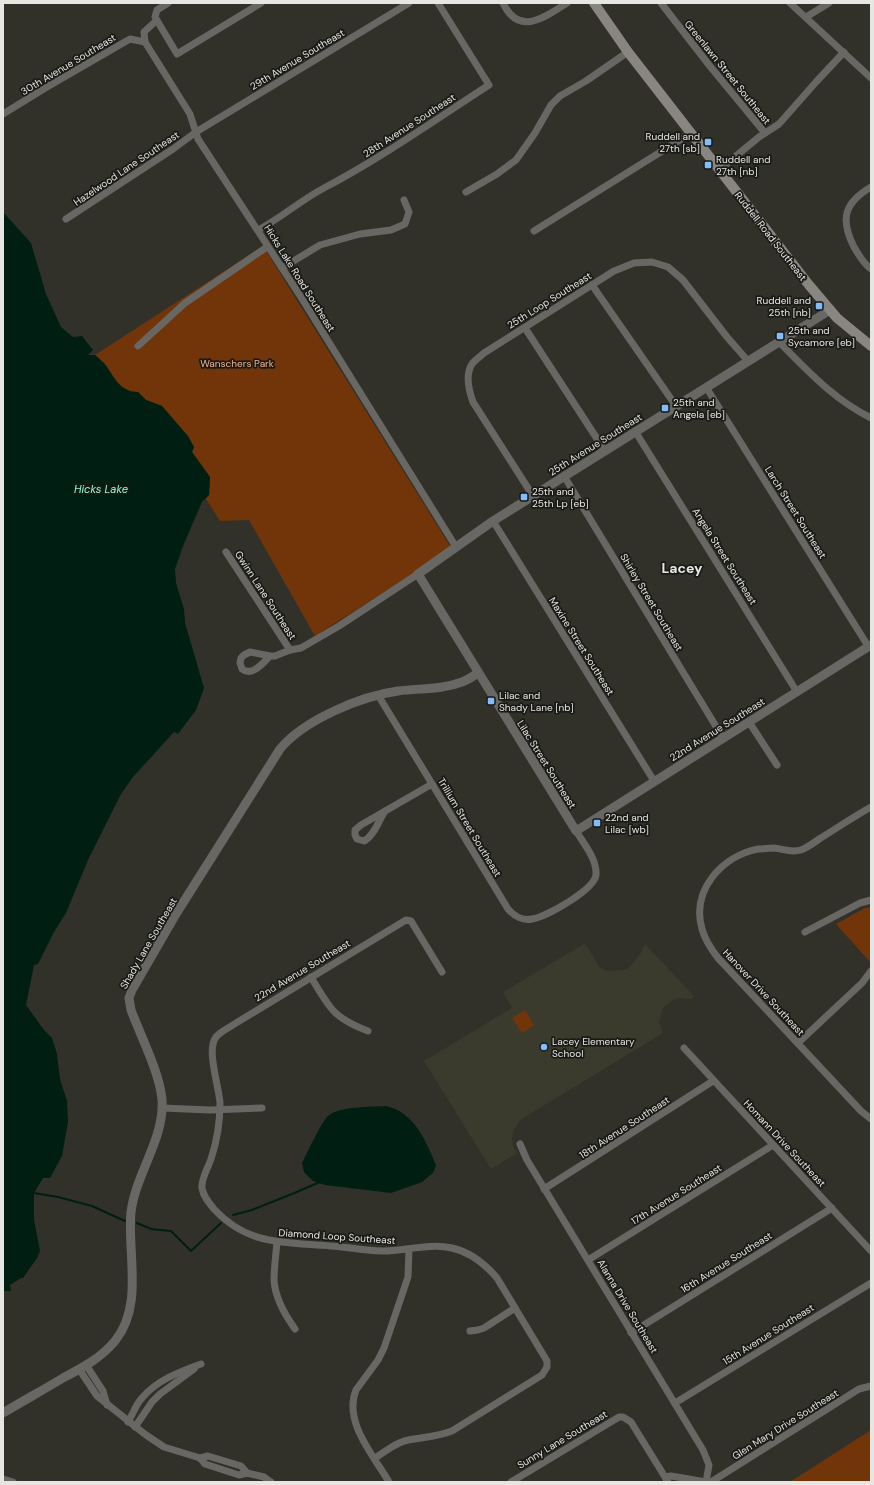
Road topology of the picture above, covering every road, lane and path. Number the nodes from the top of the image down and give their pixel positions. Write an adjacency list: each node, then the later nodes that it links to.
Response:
1 (168, 3): 12 (street)
2 (261, 3): 12 (street)
3 (409, 3): 18 (street, 29th Avenue Southeast)
4 (438, 3): 26 (street, 28th Avenue Southeast)
5 (503, 3): 6 (street)
6 (567, 3)
7 (594, 3): 14 (main road, Ruddell Road Southeast)
8 (661, 3): 20 (street, Greenlawn Street Southeast)
9 (790, 3): 11 (street)
10 (829, 3): 11 (street)
11 (806, 18): 15 (street)
12 (156, 21): 13 (street)
13 (145, 42): 17 (street, 30th Avenue Southeast); 18 (street, Hicks Lake Road Southeast)
14 (628, 52): 19 (main road, Ruddell Road Southeast); 23 (street)
15 (844, 52): 16 (street); 20 (street)
16 (871, 78)
17 (3, 114)
18 (196, 132): 25 (street, Hazelwood Lane Southeast); 26 (street, Hicks Lake Road Southeast)
19 (692, 133): 21 (main road, Ruddell Road Southeast); 27 (street)
20 (765, 133): 21 (street)
21 (719, 170): 32 (main road, Ruddell Road Southeast)
22 (871, 187): 30 (street)
23 (466, 192)
24 (404, 200): 29 (street)
25 (66, 219)
26 (258, 230): 28 (street, Hicks Lake Road Southeast)
27 (534, 231)
28 (267, 246): 29 (street, Hicks Lake Road Southeast); 35 (street)
29 (282, 268): 46 (street, Hicks Lake Road Southeast)
30 (871, 269)
31 (592, 286): 33 (street, 25th Loop Southeast); 37 (street, 25th Loop Southeast); 39 (street)
32 (830, 310): 34 (street, 25th Avenue Southeast); 36 (main road, Ruddell Road Southeast)
33 (525, 328): 42 (street); 44 (street, 25th Loop Southeast)
34 (779, 342): 37 (street, 25th Avenue Southeast); 40 (street)
35 (138, 346)
36 (871, 346)
37 (748, 361): 38 (street, 25th Avenue Southeast)
38 (706, 387): 39 (street, 25th Avenue Southeast); 49 (street, Larch Street Southeast)
39 (676, 406): 41 (street, 25th Avenue Southeast)
40 (871, 418)
41 (635, 431): 42 (street, 25th Avenue Southeast); 53 (street, Angela Street Southeast)
42 (605, 451): 43 (street, 25th Avenue Southeast)
43 (564, 476): 44 (street, 25th Avenue Southeast); 56 (street, Shirley Street Southeast)
44 (533, 496): 45 (street, 25th Avenue Southeast)
45 (493, 522): 46 (street, 25th Avenue Southeast); 58 (street, Maxine Street Southeast)
46 (456, 547): 48 (street, 25th Avenue Southeast)
47 (226, 552): 50 (street, Gwinn Lane Southeast)
48 (418, 574): 50 (street, 25th Avenue Southeast); 52 (street, Lilac Street Southeast)
49 (870, 646): 53 (street, 22nd Avenue Southeast)
50 (290, 650): 51 (street, 25th Avenue Southeast)
51 (270, 656)
52 (478, 673): 54 (street, Shady Lane Southeast); 62 (street, Lilac Street Southeast)
53 (797, 692): 55 (street, 22nd Avenue Southeast)
54 (378, 694): 59 (street, Trillium Street Southeast); 74 (street, Shady Lane Southeast)
55 (749, 722): 56 (street, 22nd Avenue Southeast); 57 (street)
56 (723, 738): 58 (street, 22nd Avenue Southeast)
57 (777, 765)
58 (654, 781): 62 (street, 22nd Avenue Southeast)
59 (432, 784): 61 (street); 63 (street, Trillium Street Southeast)
60 (871, 806): 71 (street, Hanover Drive Southeast)
61 (385, 811): 61 (street)
62 (576, 831): 63 (street, Lilac Street Southeast)
63 (571, 899)
64 (871, 900): 65 (street)
65 (805, 932)
66 (871, 971): 71 (street)
67 (442, 972): 68 (street, 22nd Avenue Southeast)
68 (311, 977): 69 (street); 70 (street, 22nd Avenue Southeast)
69 (368, 1031)
70 (213, 1043): 76 (street, Diamond Loop Southeast)
71 (798, 1043): 77 (street, Hanover Drive Southeast)
72 (684, 1048): 73 (street, Homann Drive Southeast)
73 (714, 1081): 79 (street, Homann Drive Southeast); 80 (street, 18th Avenue Southeast)
74 (162, 1108): 76 (street); 91 (street, Shady Lane Southeast)
75 (262, 1108): 76 (street)
76 (220, 1110): 82 (street, Diamond Loop Southeast)
77 (871, 1119)
78 (520, 1144): 80 (street, Alanna Drive Southeast)
79 (773, 1145): 81 (street, Homann Drive Southeast); 85 (street, 17th Avenue Southeast)
80 (544, 1189): 85 (street, Alanna Drive Southeast)
81 (832, 1208): 84 (street, Homann Drive Southeast); 90 (street, 16th Avenue Southeast)
82 (278, 1242): 83 (street, Diamond Loop Southeast); 88 (street)
83 (409, 1250): 87 (street, Diamond Loop Southeast); 97 (street)
84 (871, 1251)
85 (588, 1260): 90 (street, Alanna Drive Southeast)
86 (871, 1283): 93 (street, 15th Avenue Southeast)
87 (515, 1308): 89 (street); 97 (street, Diamond Loop Southeast)
88 (295, 1329)
89 (470, 1330)
90 (631, 1332): 93 (street, Alanna Drive Southeast)
91 (83, 1367): 94 (street, Shady Lane Southeast); 95 (street)
92 (871, 1386): 105 (street, Glen Mary Drive Southeast)
93 (675, 1403): 104 (street, Alanna Drive Southeast)
94 (3, 1413)
95 (128, 1422): 96 (street); 96 (street)
96 (135, 1427): 101 (street)
97 (375, 1458): 102 (street)
98 (3, 1479): 100 (street)
99 (666, 1479): 103 (street, Sunny Lane Southeast); 104 (street, Sunny Lane Southeast)
100 (13, 1482)
101 (271, 1482)
102 (390, 1482)
103 (511, 1482)
104 (706, 1482)
105 (711, 1482)

